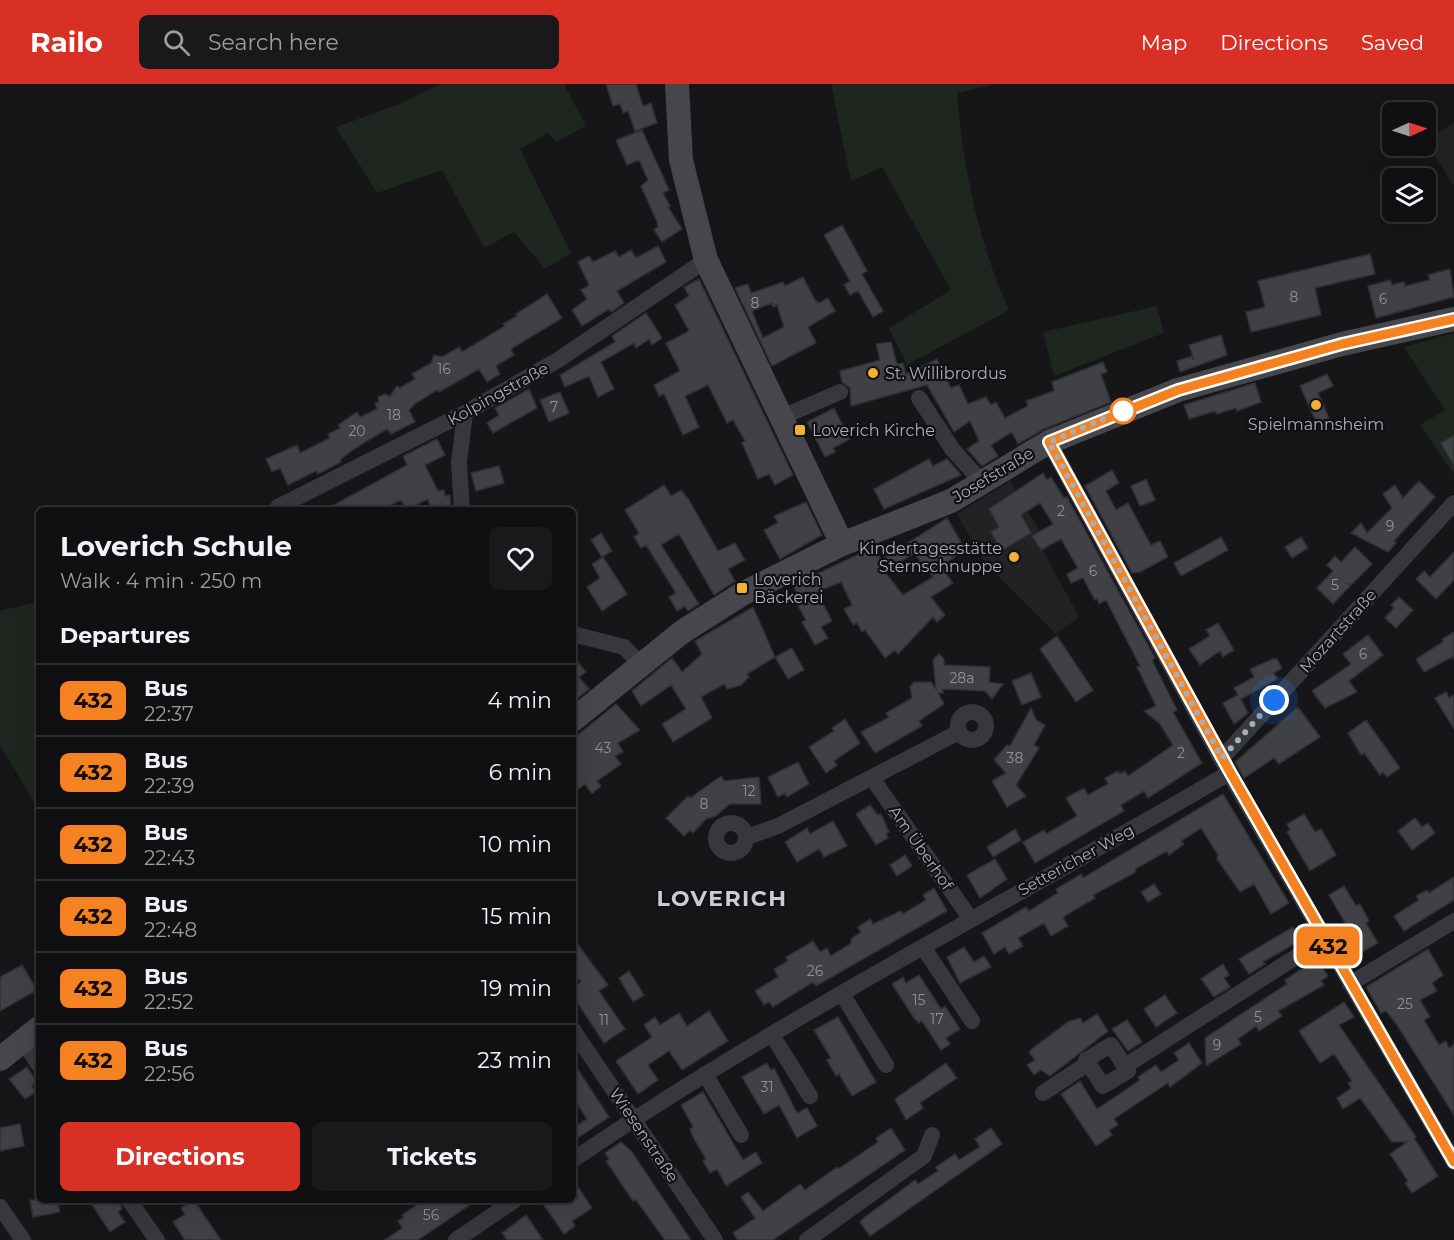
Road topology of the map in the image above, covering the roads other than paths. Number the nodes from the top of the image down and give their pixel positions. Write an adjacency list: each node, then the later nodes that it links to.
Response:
1 (677, 84): 2 (street)
2 (706, 260): 6 (street, Kolpingstraße); 7 (street)
3 (1454, 319): 8 (street, Josefstraße)
4 (840, 392): 7 (street)
5 (919, 398): 9 (street)
6 (465, 413): 11 (street, Kolpingstraße); 12 (street)
7 (782, 417): 13 (street)
8 (1049, 442): 9 (street, Josefstraße); 18 (street)
9 (981, 482): 13 (street, Josefstraße)
10 (1454, 503): 18 (street, Mozartstraße)
11 (278, 507)
12 (462, 507)
13 (842, 544): 15 (street, Josefstraße)
14 (576, 634): 15 (street)
15 (640, 665): 16 (street, Josefstraße)
16 (576, 718)
17 (959, 732): 19 (street)
18 (1226, 765): 21 (street, Settericher Weg); 23 (street)
19 (872, 778): 20 (street); 21 (street, Am Überhof)
20 (747, 837)
21 (970, 918): 24 (street, Settericher Weg)
22 (1454, 921): 25 (street)
23 (1324, 939): 25 (street); 35 (street)
24 (923, 947): 26 (street, Settericher Weg); 27 (street)
25 (1350, 984): 43 (street)
26 (842, 994): 30 (street, Settericher Weg); 34 (street)
27 (972, 1021)
28 (31, 1034): 31 (street); 32 (street)
29 (576, 1034): 39 (street, Wiesenstraße)
30 (772, 1035): 36 (street, Settericher Weg); 38 (street)
31 (36, 1053)
32 (0, 1059)
33 (1087, 1064): 35 (street); 35 (street); 37 (street)
34 (886, 1065)
35 (1125, 1066)
36 (705, 1074): 39 (street, Settericher Weg); 40 (street)
37 (1043, 1093)
38 (810, 1096)
39 (634, 1119): 42 (street, Settericher Weg); 50 (street, Wiesenstraße)
40 (741, 1135)
41 (932, 1135): 51 (street)
42 (576, 1158)
43 (1454, 1162)
44 (131, 1203): 48 (street)
45 (511, 1203): 49 (street)
46 (0, 1207): 47 (street)
47 (23, 1240)
48 (156, 1240)
49 (456, 1240)
50 (715, 1240)
51 (807, 1240)

